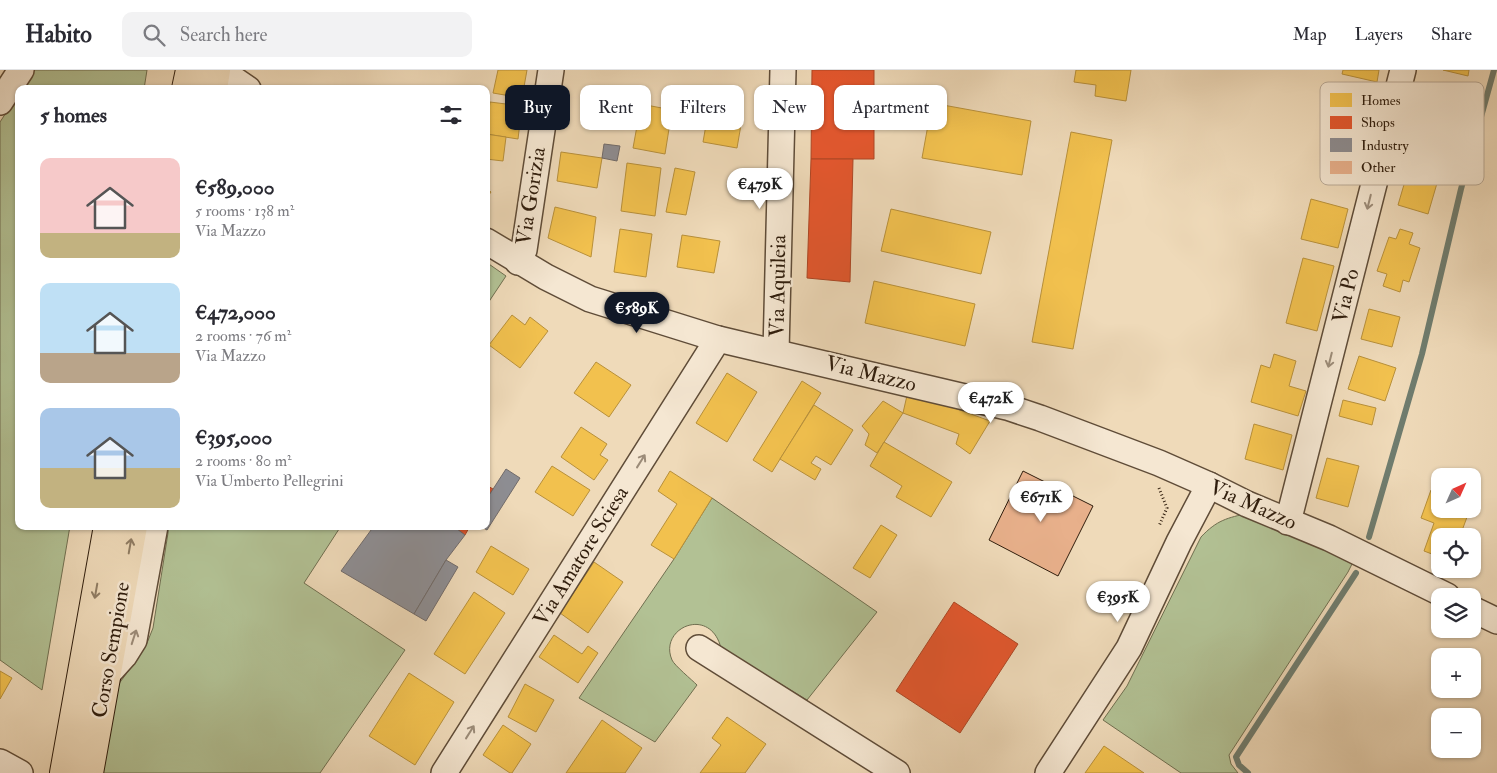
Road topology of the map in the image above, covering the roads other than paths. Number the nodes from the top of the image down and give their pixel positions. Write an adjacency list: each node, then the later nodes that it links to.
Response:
1 (21, 70): 8 (street)
2 (216, 70): 6 (highway)
3 (220, 70): 7 (street)
4 (551, 70): 11 (street, Via Gorizia)
5 (783, 70): 13 (street, Via Aquileia)
6 (213, 85)
7 (242, 85)
8 (0, 102)
9 (1374, 185): 15 (street, Via Po, one-way to 15)
10 (490, 244): 11 (street, Via Mazzo)
11 (518, 262): 12 (street, Via Mazzo)
12 (718, 338): 13 (street, Via Mazzo); 26 (street, Via Amatore Sciesa, one-way to 12)
13 (776, 352): 14 (street, Via Mazzo)
14 (1209, 485): 15 (street, Via Mazzo); 28 (street)
15 (1288, 522): 19 (street, Via Mazzo)
16 (108, 530): 22 (highway, Corso Sempione, one-way to 22)
17 (132, 530): 21 (highway, Corso Sempione, one-way to 17)
18 (154, 530): 21 (street, one-way to 18)
19 (1431, 588)
20 (698, 648): 27 (street)
21 (106, 676): 22 (highway, Corso Sempione)
22 (84, 754): 25 (highway, Corso Sempione)
23 (0, 762): 24 (street)
24 (20, 773)
25 (64, 773)
26 (444, 773)
27 (897, 773)
28 (1048, 773)

